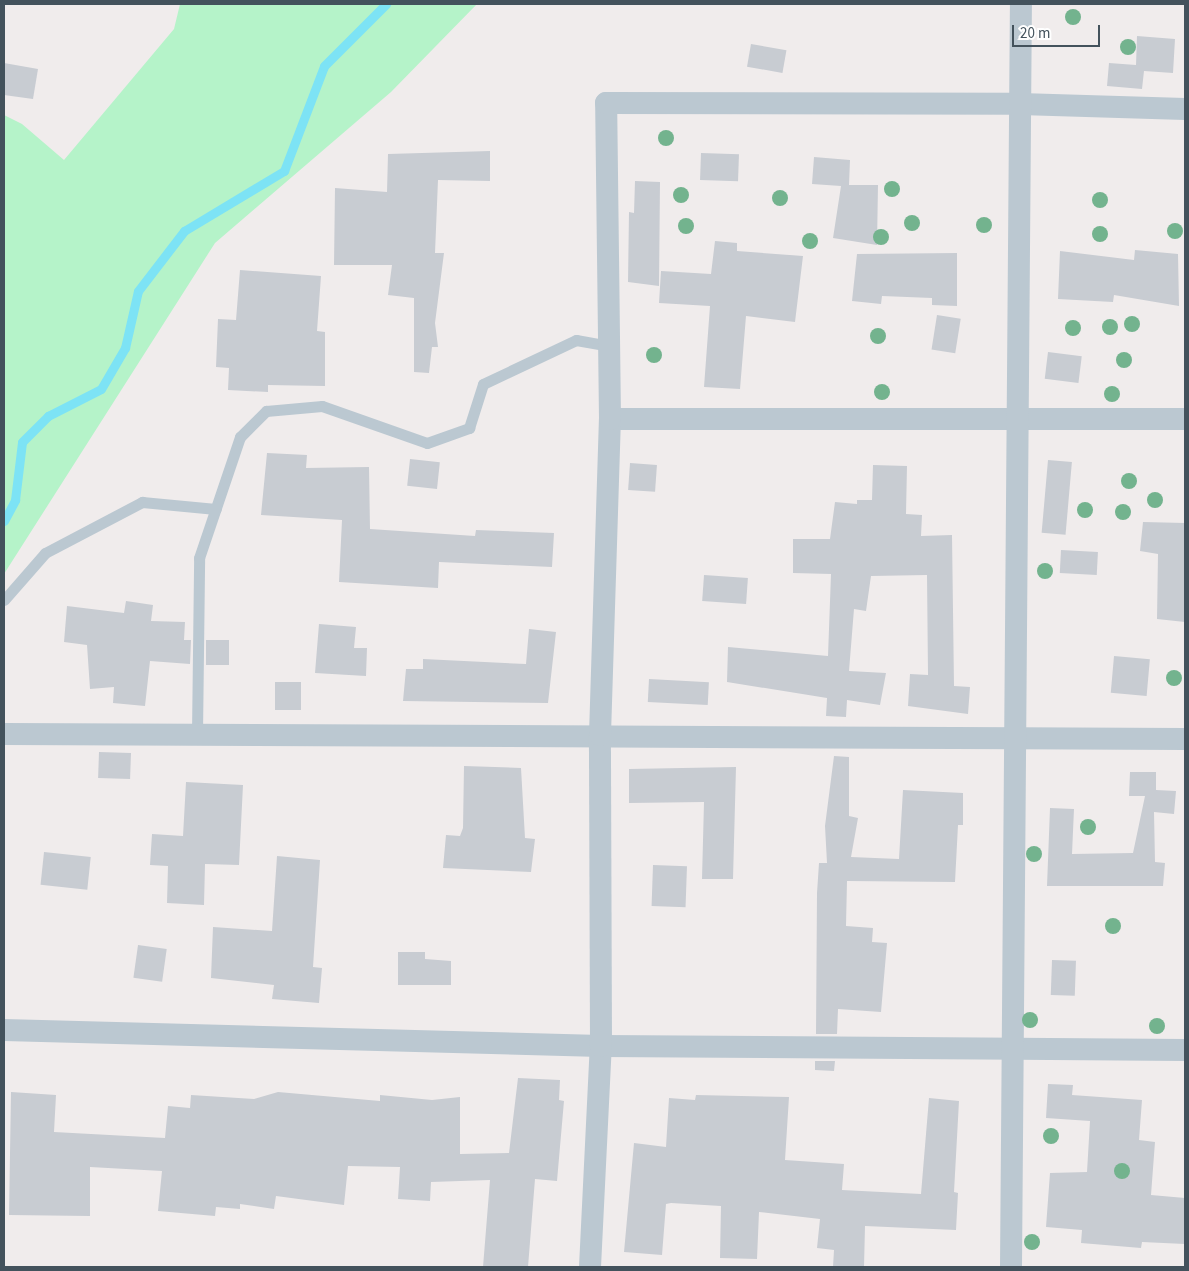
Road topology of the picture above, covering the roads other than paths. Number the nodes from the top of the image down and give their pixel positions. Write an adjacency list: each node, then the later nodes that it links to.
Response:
1 (1021, 4): 2 (street)
2 (1020, 104): 3 (street); 4 (street); 6 (street)
3 (1185, 109)
4 (610, 346): 5 (street); 8 (lane)
5 (610, 419): 6 (street); 12 (street)
6 (1018, 419): 7 (street); 13 (street)
7 (1185, 419)
8 (216, 509): 9 (lane); 11 (lane)
9 (4, 600)
10 (4, 734): 11 (street)
11 (196, 734): 12 (street)
12 (600, 735): 13 (street); 16 (street)
13 (1016, 738): 14 (street); 17 (street)
14 (1185, 739)
15 (4, 1030): 16 (street)
16 (601, 1046): 17 (street); 19 (street)
17 (1014, 1046): 18 (street); 20 (street)
18 (1185, 1050)
19 (590, 1267)
20 (1011, 1267)

